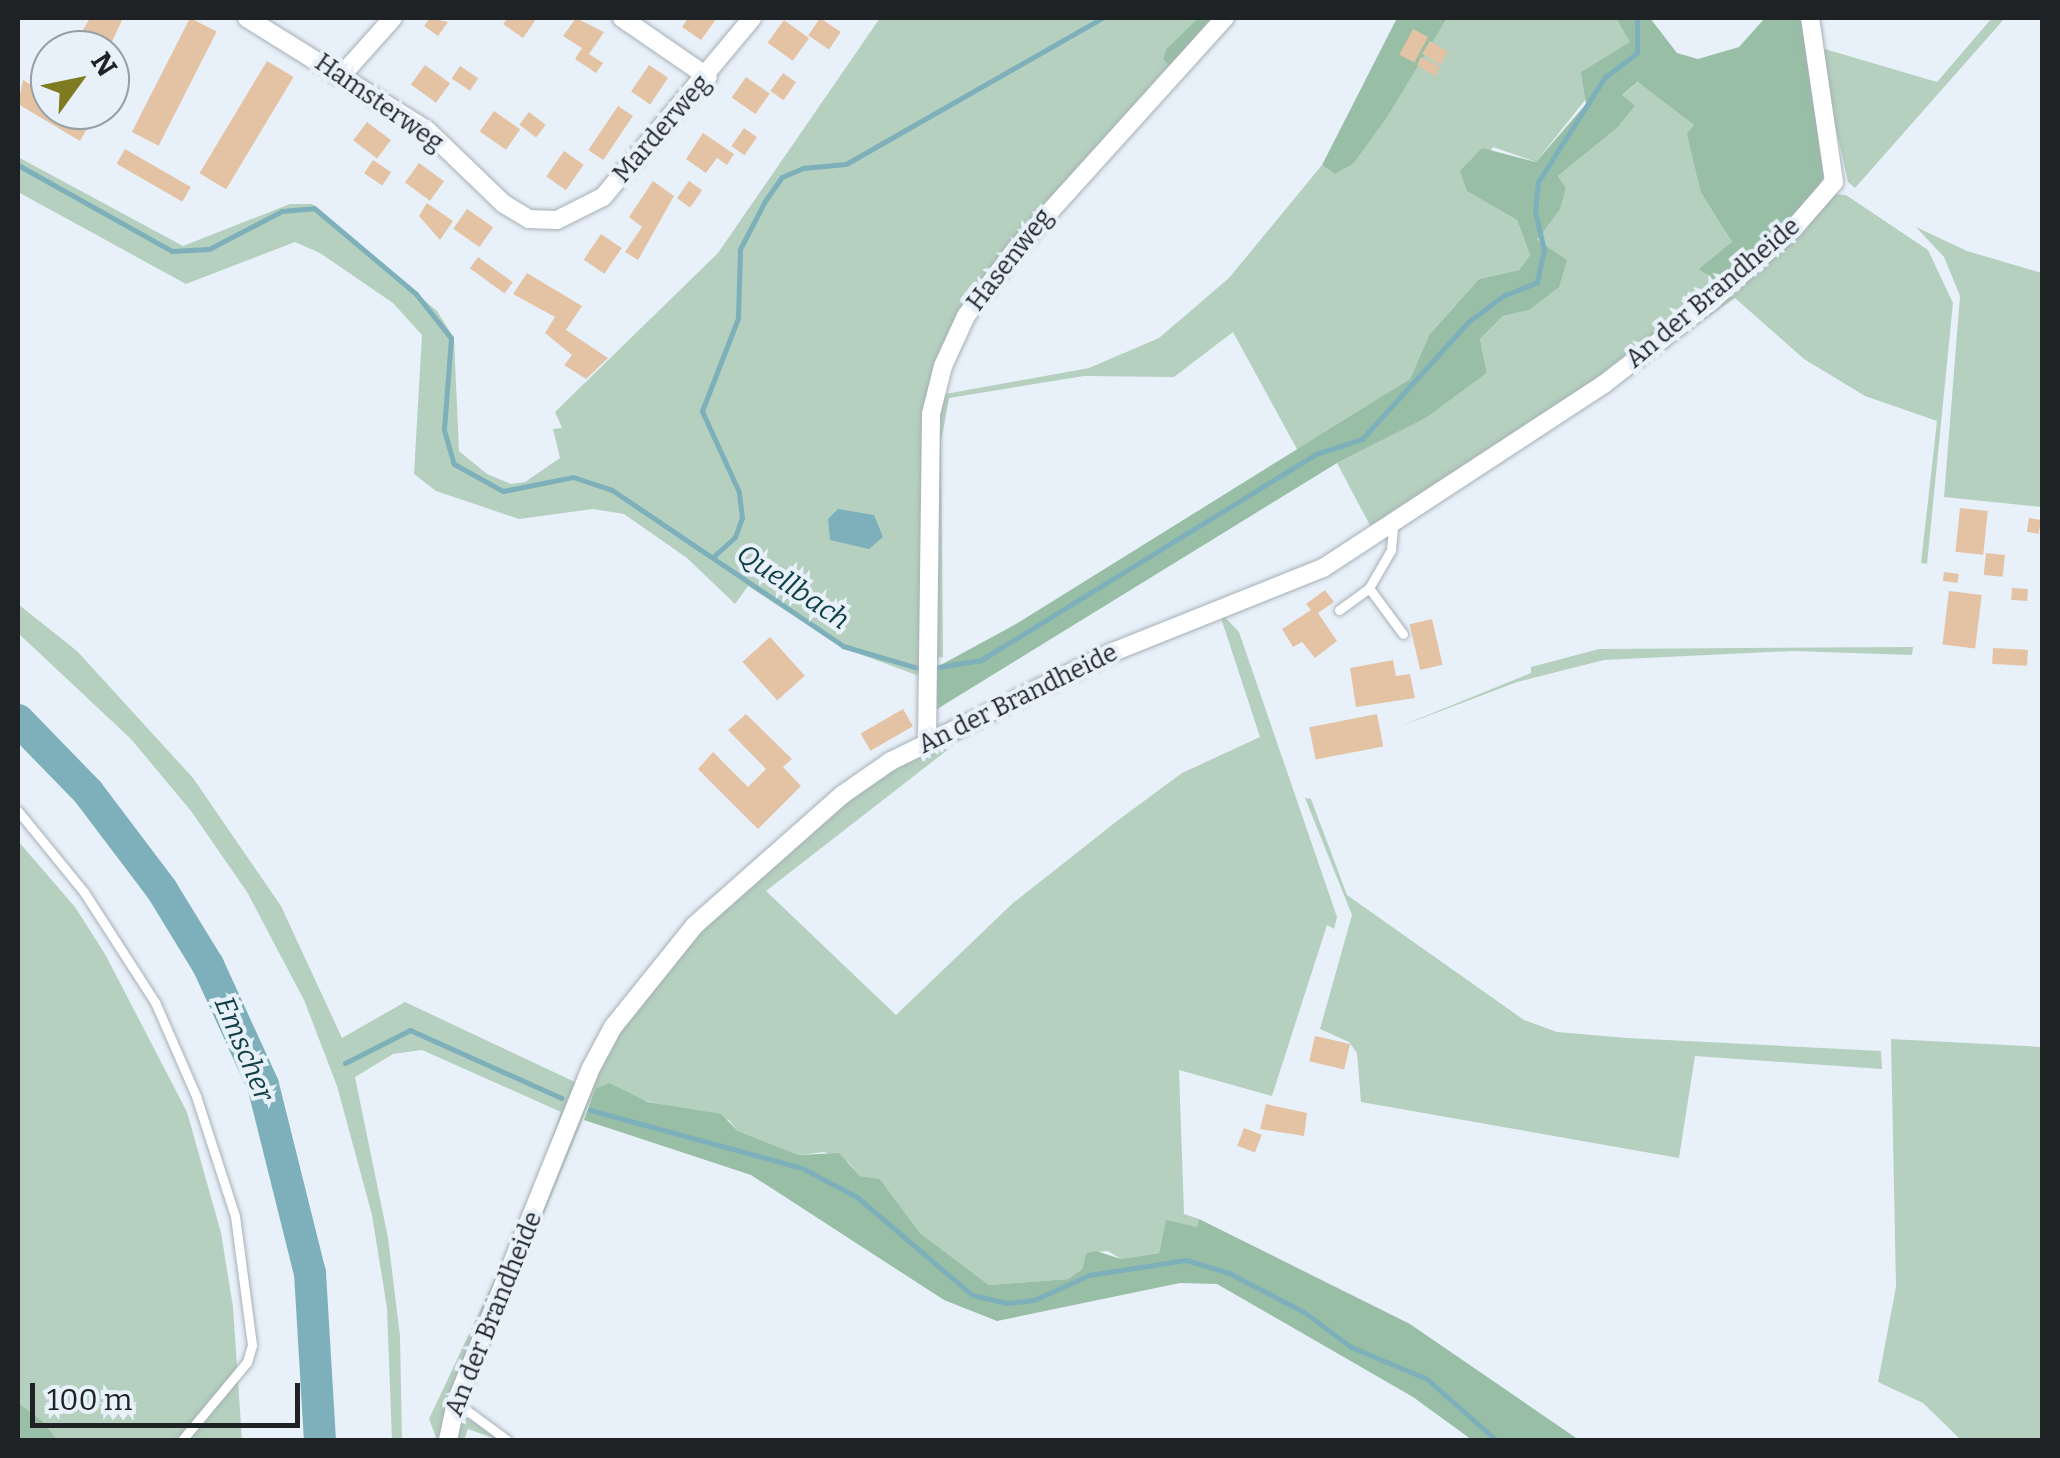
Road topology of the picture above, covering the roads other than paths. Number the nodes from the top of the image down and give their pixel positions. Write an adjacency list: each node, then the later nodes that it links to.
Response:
1 (247, 18): 7 (street, Hamsterweg)
2 (393, 18): 7 (street)
3 (622, 18): 8 (street)
4 (752, 18): 8 (street, Marderweg)
5 (1225, 18): 14 (street, Hasenweg)
6 (1810, 18): 10 (street, An der Brandheide)
7 (342, 74): 9 (street, Hamsterweg)
8 (708, 76): 9 (street, Marderweg)
9 (557, 220)
10 (1394, 526): 11 (lane); 14 (street, An der Brandheide)
11 (1370, 588): 12 (lane); 13 (lane)
12 (1339, 610)
13 (1403, 634)
14 (928, 743): 16 (street, An der Brandheide)
15 (18, 811): 17 (lane)
16 (456, 1402): 18 (street, An der Brandheide); 19 (lane)
17 (182, 1440)
18 (448, 1440)
19 (506, 1440)

